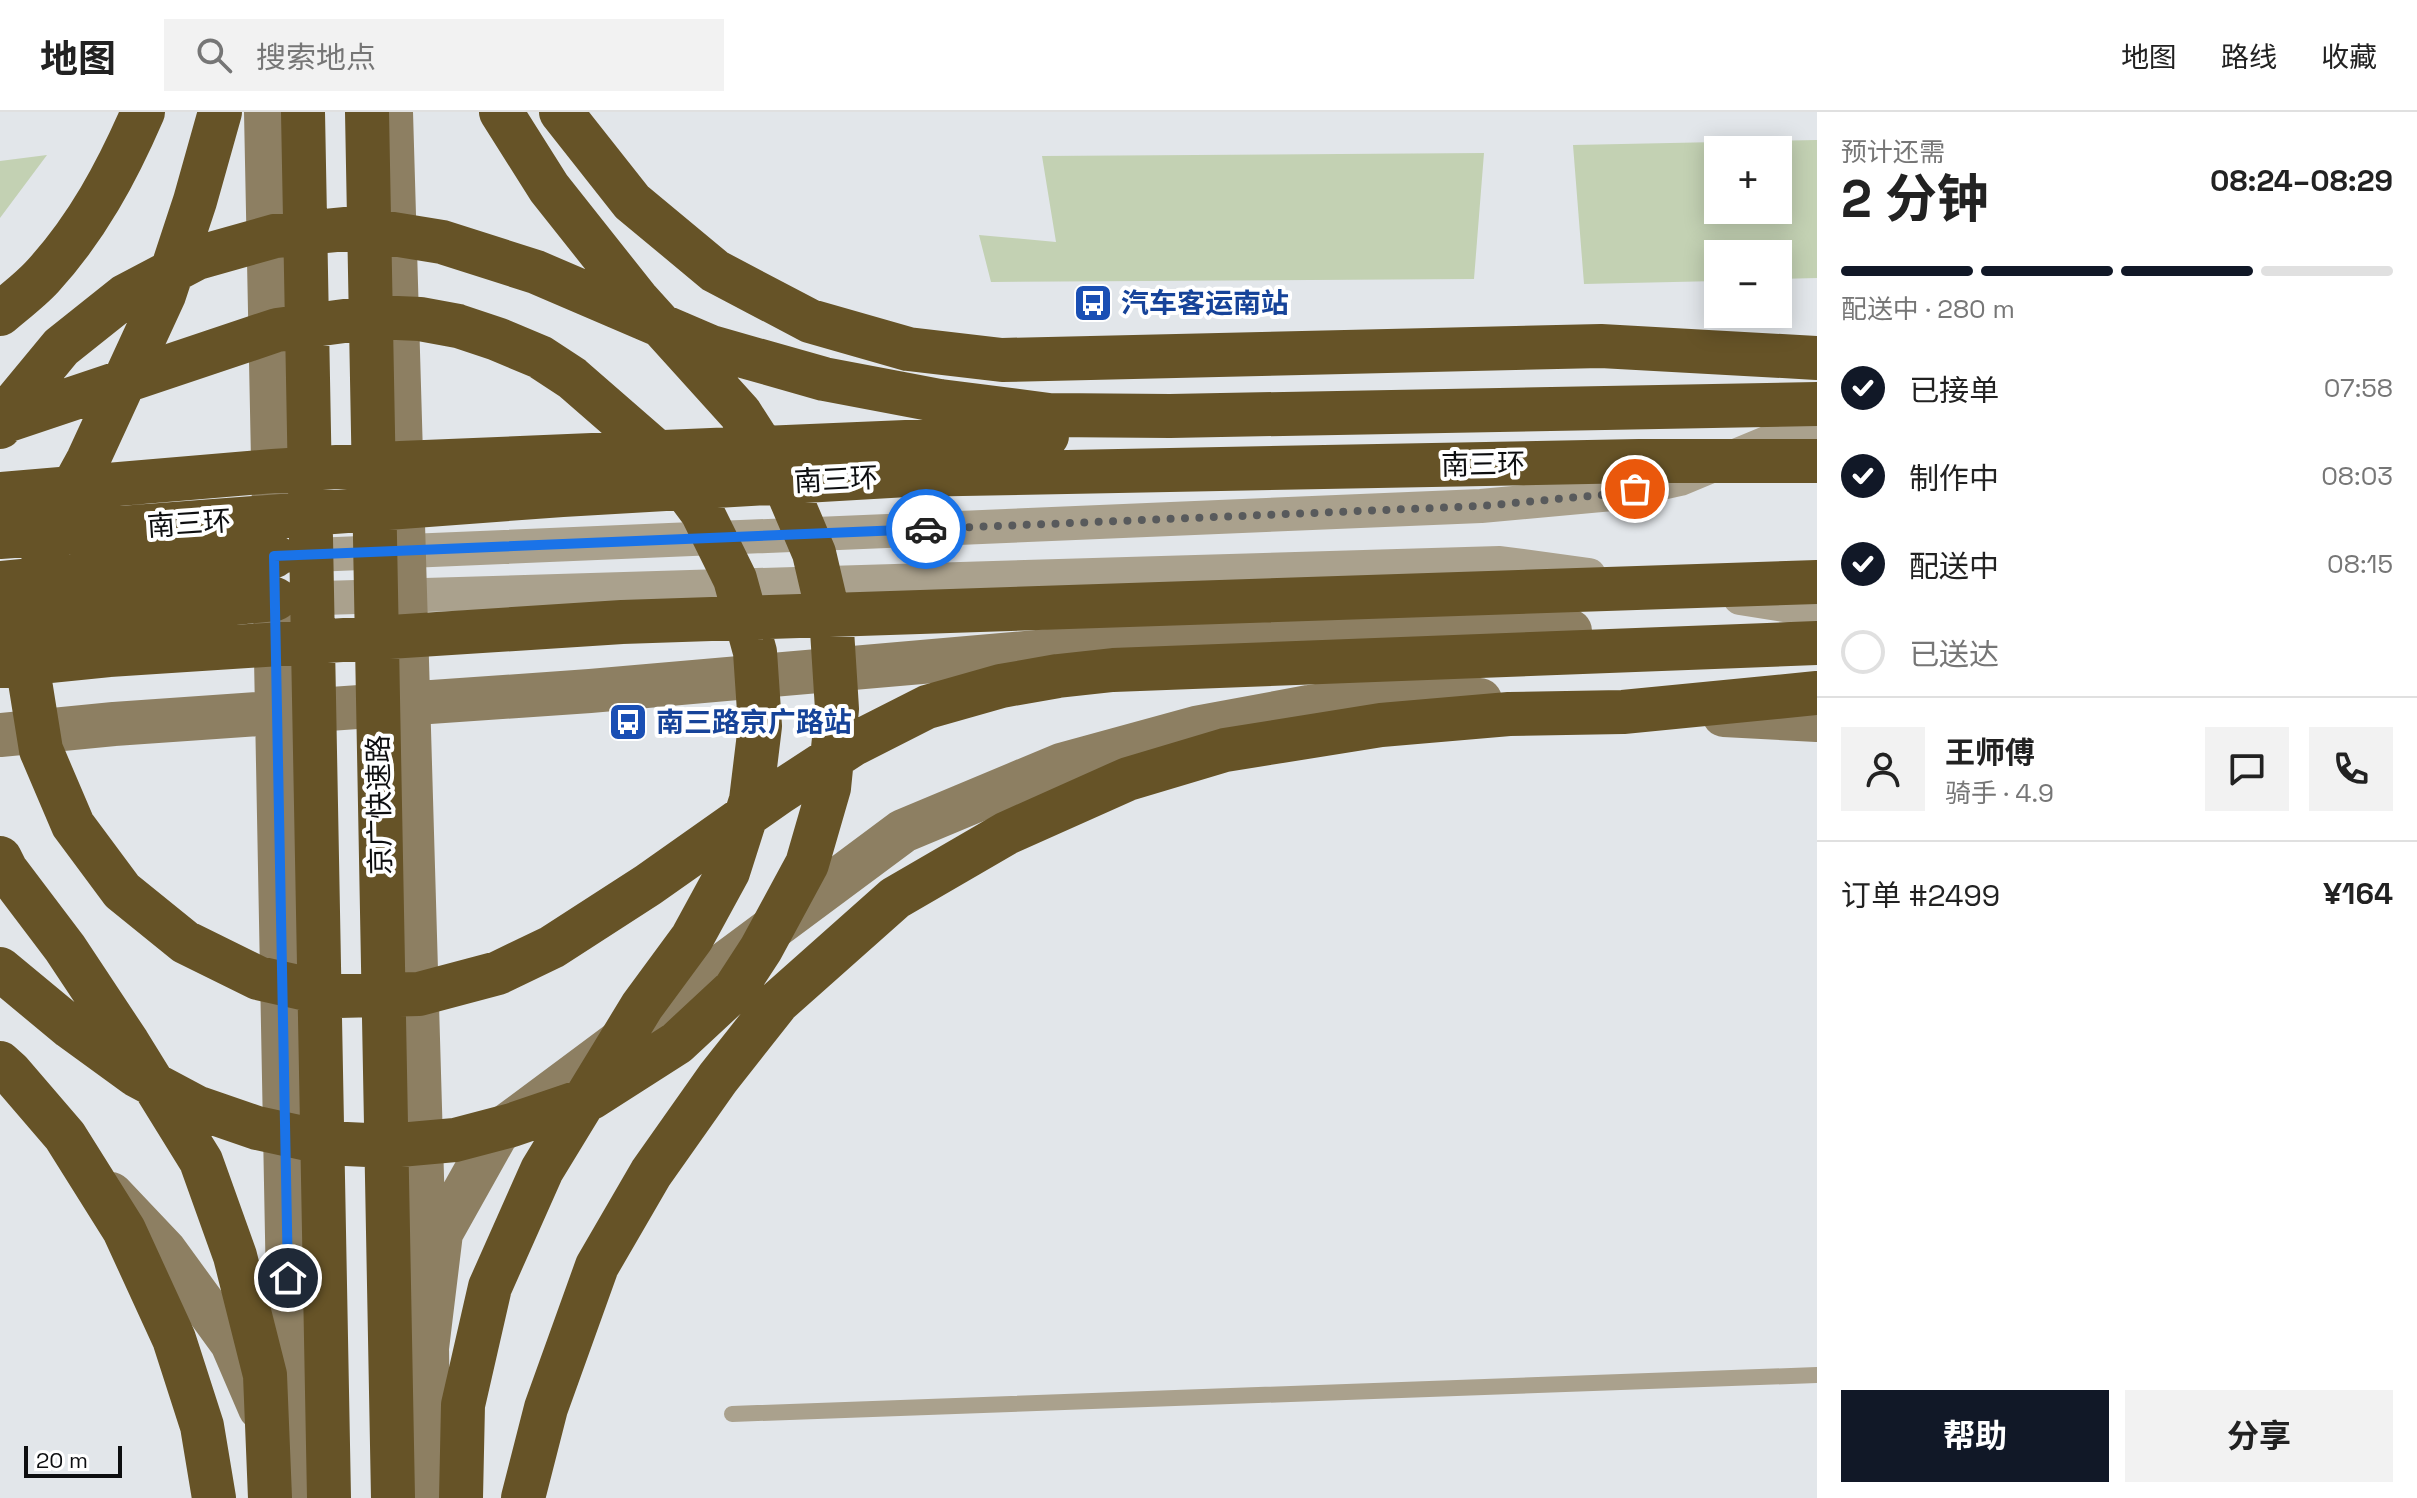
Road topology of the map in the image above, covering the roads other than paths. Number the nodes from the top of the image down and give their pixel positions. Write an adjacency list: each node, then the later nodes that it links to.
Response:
1 (143, 112): 9 (highway)
2 (220, 112): 26 (highway)
3 (266, 112): 14 (main road)
4 (303, 112): 43 (highway)
5 (367, 112): 44 (highway, 京广快速路)
6 (391, 112): 13 (main road)
7 (501, 112): 34 (highway)
8 (561, 112): 10 (highway)
9 (0, 314)
10 (1817, 358)
11 (0, 425): 12 (highway); 46 (highway)
12 (1815, 428): 13 (highway); 16 (highway, 南三环); 17 (street)
13 (401, 463): 14 (highway); 17 (main road)
14 (273, 471): 15 (highway); 18 (main road)
15 (0, 494)
16 (0, 537)
17 (404, 551): 18 (street); 21 (main road)
18 (274, 556): 20 (highway); 22 (main road)
19 (1817, 582): 27 (highway)
20 (0, 583)
21 (405, 595): 22 (street); 23 (street); 29 (main road)
22 (275, 599): 25 (highway); 30 (main road)
23 (1817, 610)
24 (1817, 625): 29 (main road)
25 (0, 627)
26 (1817, 643)
27 (0, 666)
28 (1817, 693): 47 (highway)
29 (409, 704): 30 (main road); 37 (main road)
30 (278, 713): 32 (main road); 42 (main road)
31 (1817, 720): 37 (main road)
32 (0, 735)
33 (0, 858): 41 (highway)
34 (0, 969)
35 (0, 1063): 40 (highway)
36 (0, 1087): 42 (main road)
37 (427, 1348): 45 (main road)
38 (1817, 1375): 39 (lane)
39 (732, 1414)
40 (214, 1498)
41 (270, 1498)
42 (292, 1498)
43 (329, 1498)
44 (393, 1498)
45 (429, 1498)
46 (461, 1498)
47 (523, 1498)

